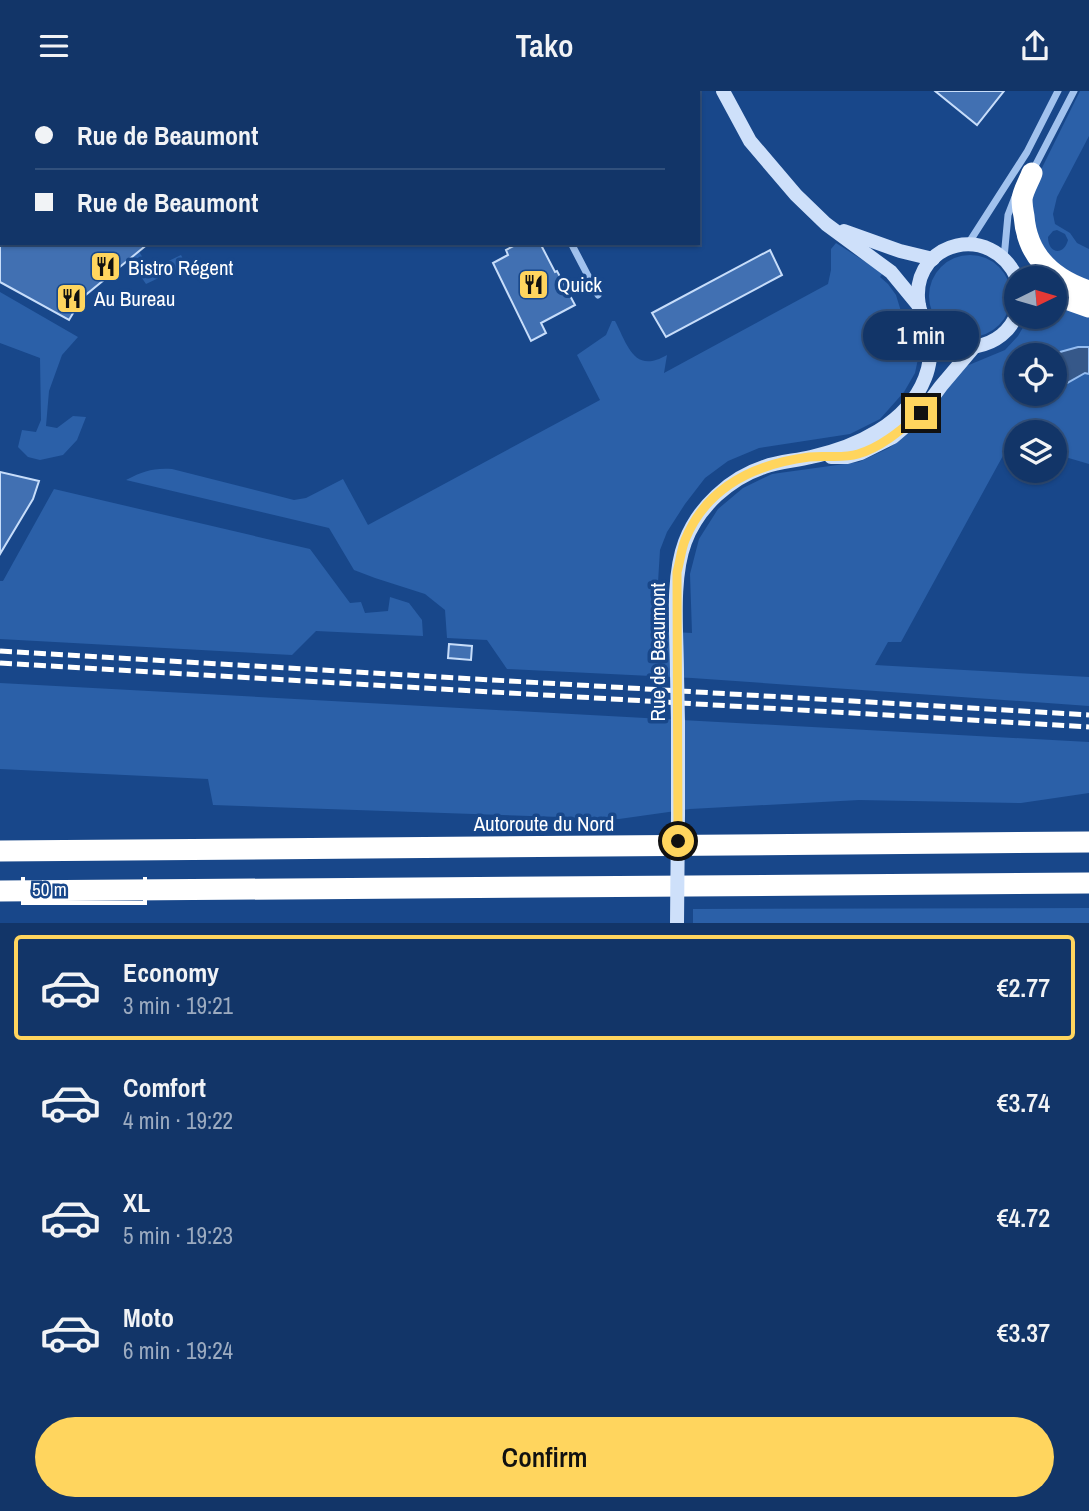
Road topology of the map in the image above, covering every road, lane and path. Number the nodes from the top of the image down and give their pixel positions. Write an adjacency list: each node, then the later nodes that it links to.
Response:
1 (723, 91): 5 (street)
2 (1058, 91): 6 (street)
3 (1074, 91): 4 (street)
4 (1032, 173): 8 (street); 11 (highway)
5 (826, 224): 9 (street); 14 (street)
6 (968, 244): 8 (street); 9 (street)
7 (572, 245): 12 (street)
8 (1004, 258): 10 (street)
9 (933, 259): 14 (street)
10 (1010, 266)
11 (1089, 291)
12 (598, 295)
13 (1068, 300): 15 (highway)
14 (919, 306): 17 (street)
15 (1089, 307)
16 (1008, 329): 18 (street)
17 (932, 331): 18 (street); 19 (street, Rue de Beaumont)
18 (974, 347): 19 (street, Rue de Beaumont)
19 (811, 457): 24 (street, Rue de Beaumont, bridge)
20 (1089, 842): 21 (highway, Autoroute du Nord)
21 (0, 851)
22 (1089, 883): 23 (highway)
23 (0, 891)
24 (677, 923)

